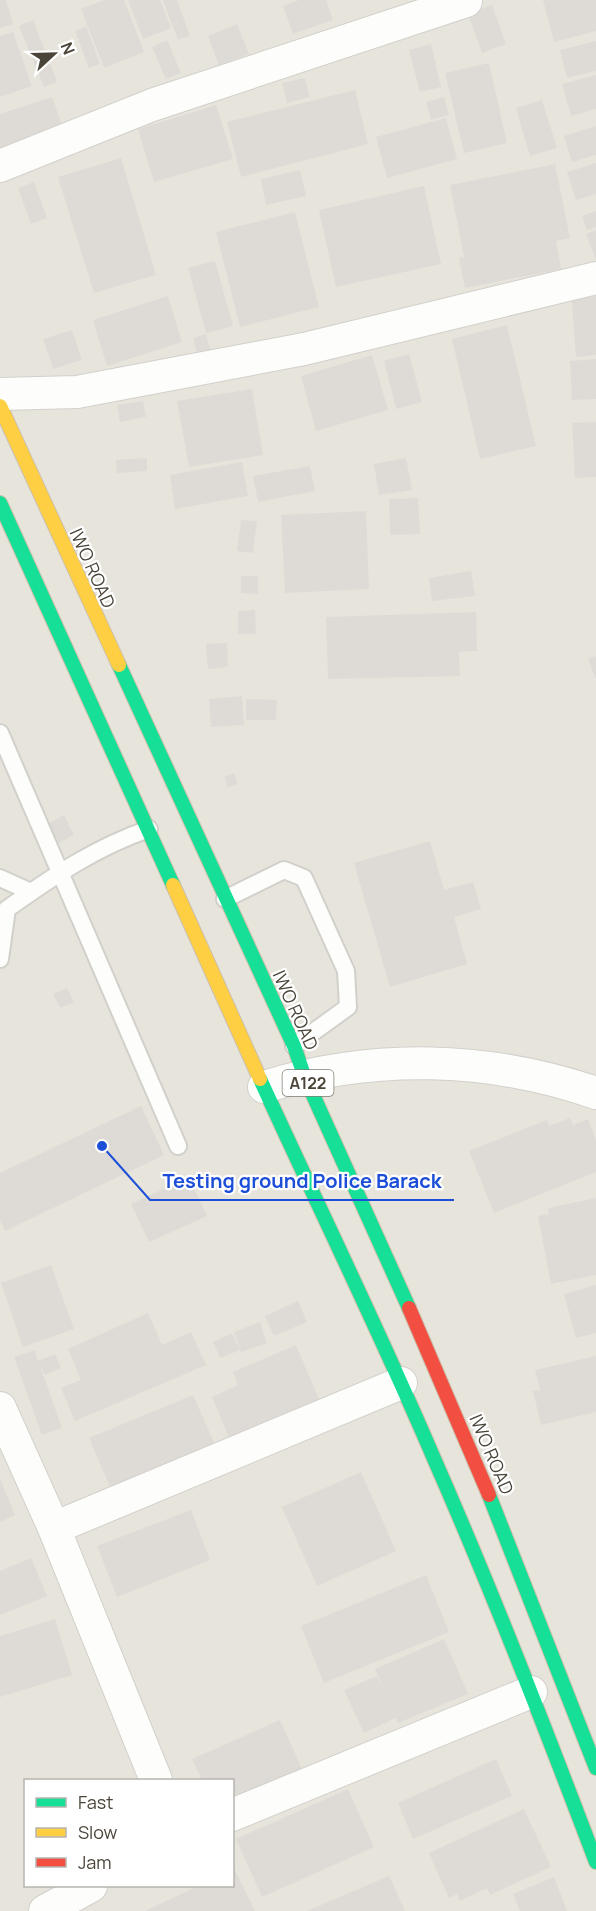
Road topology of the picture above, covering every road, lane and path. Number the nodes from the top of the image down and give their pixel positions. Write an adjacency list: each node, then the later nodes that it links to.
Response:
1 (466, 2): 2 (street)
2 (0, 166)
3 (596, 278): 4 (street)
4 (0, 394)
5 (0, 406): 12 (highway, IWO ROAD / A122)
6 (0, 503): 8 (highway, A122)
7 (0, 734): 9 (lane)
8 (154, 826): 9 (lane); 16 (highway, A122)
9 (58, 872): 11 (lane); 18 (lane)
10 (0, 878): 11 (lane)
11 (31, 892): 13 (lane)
12 (225, 899): 15 (highway, IWO ROAD / A122); 15 (lane)
13 (3, 912): 14 (lane)
14 (0, 959)
15 (299, 1061): 16 (street); 17 (street); 23 (highway, IWO ROAD / A122)
16 (264, 1087): 19 (highway, A122)
17 (596, 1093)
18 (178, 1146)
19 (401, 1383): 21 (street); 22 (highway, A122)
20 (0, 1408): 21 (street)
21 (54, 1528): 24 (street)
22 (531, 1692): 25 (street); 26 (highway, A122)
23 (596, 1768)
24 (156, 1779)
25 (234, 1814)
26 (596, 1862)
27 (89, 1887): 28 (street)
28 (45, 1911)

